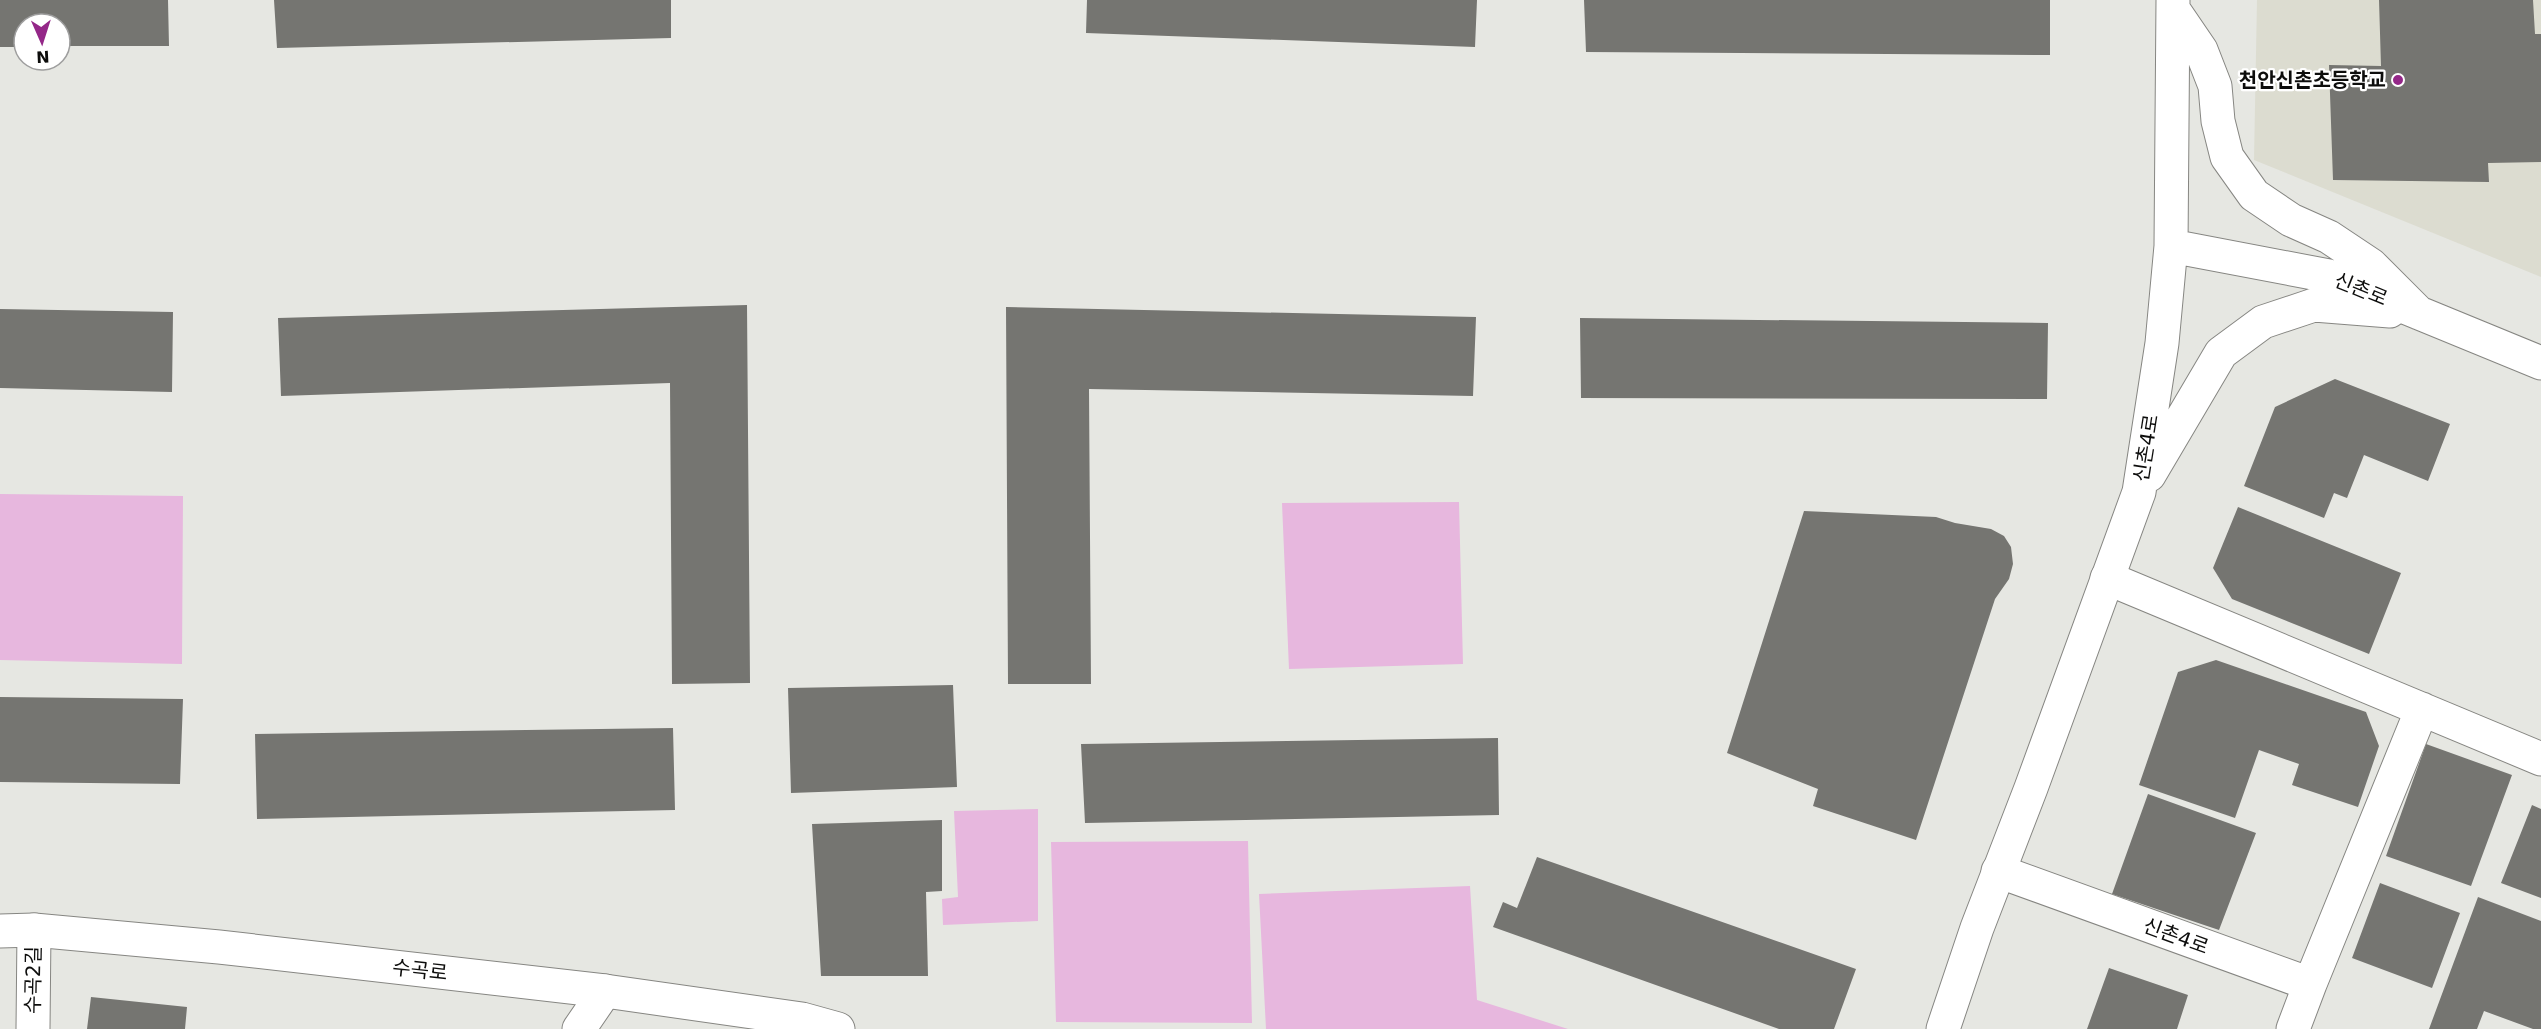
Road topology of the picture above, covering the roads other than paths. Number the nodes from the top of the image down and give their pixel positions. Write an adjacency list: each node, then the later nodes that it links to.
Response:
1 (2173, 4): 2 (street, 신촌4로); 3 (street)
2 (2171, 246): 3 (street, 신촌로); 5 (street, 신촌4로)
3 (2419, 313): 4 (street, 신촌로); 5 (street)
4 (2541, 363)
5 (2139, 492): 6 (street, 신촌4로)
6 (2107, 578): 7 (street); 9 (street, 신촌4로)
7 (2422, 710): 8 (street); 12 (street)
8 (2541, 759)
9 (1998, 872): 12 (street, 신촌4로); 18 (street, 신촌4로)
10 (34, 930): 11 (street, 수곡로); 13 (street, 수곡로); 15 (street, 수곡2길)
11 (0, 931)
12 (2310, 984): 19 (street)
13 (605, 990): 14 (street, 수곡로); 16 (street)
14 (801, 1024): 17 (street, 수곡로)
15 (33, 1029)
16 (579, 1029)
17 (838, 1029)
18 (1942, 1029)
19 (2293, 1029)

